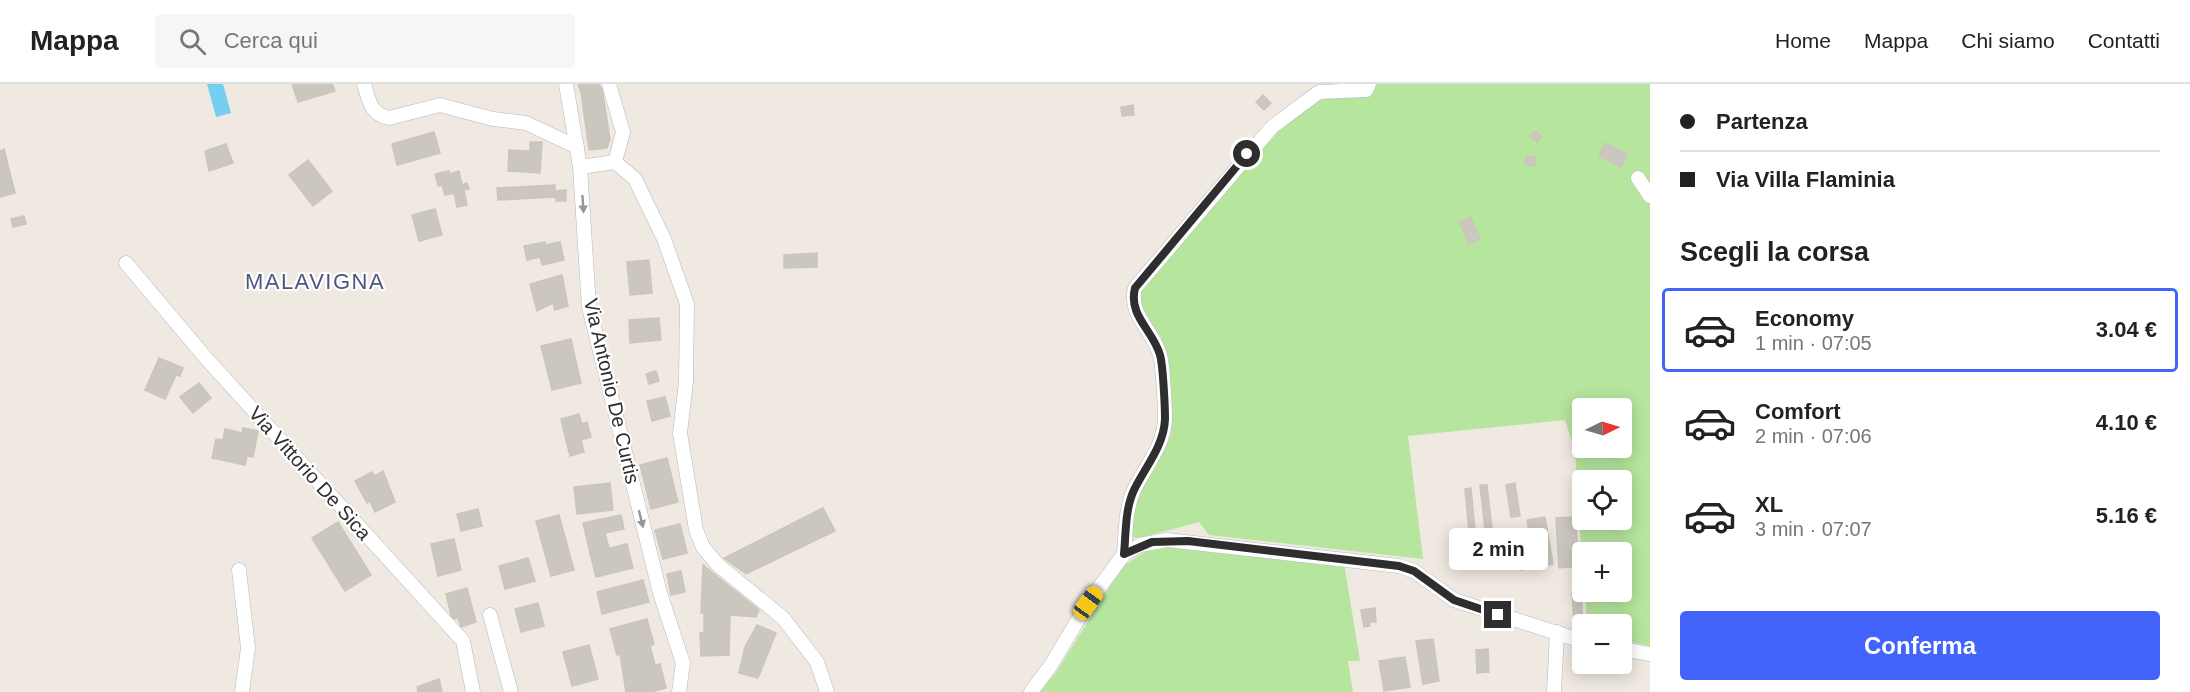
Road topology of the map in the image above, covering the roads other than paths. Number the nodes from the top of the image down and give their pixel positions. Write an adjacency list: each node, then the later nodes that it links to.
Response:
1 (364, 84): 5 (street)
2 (566, 84): 5 (street, Via Antonio De Curtis)
3 (609, 84): 6 (street)
4 (1369, 84): 11 (street)
5 (577, 147): 7 (street, Via Antonio De Curtis)
6 (615, 162): 7 (street); 22 (street)
7 (580, 167): 21 (street, Via Antonio De Curtis, one-way to 21)
8 (1638, 178): 9 (street)
9 (1650, 196)
10 (126, 263): 19 (street, Via Vittorio De Sica)
11 (1124, 554): 14 (street); 23 (street)
12 (239, 570): 18 (street)
13 (490, 615): 20 (street)
14 (1557, 632): 15 (street); 24 (street)
15 (1572, 637)
16 (1632, 651): 17 (street)
17 (1650, 654)
18 (242, 692)
19 (473, 692)
20 (511, 692)
21 (680, 692)
22 (827, 692)
23 (1031, 692)
24 (1554, 692)

